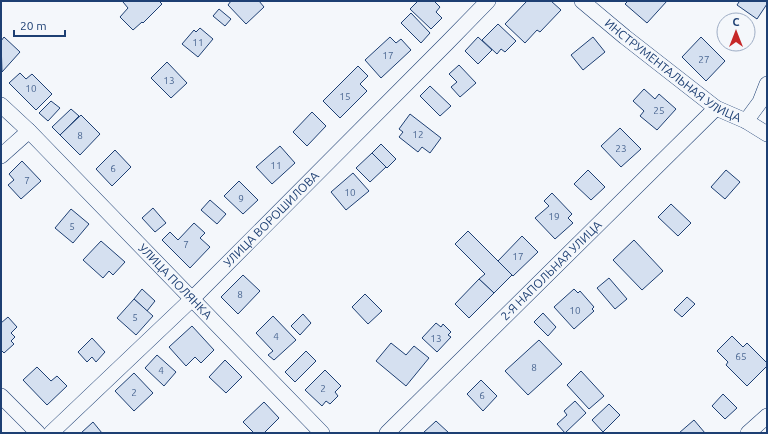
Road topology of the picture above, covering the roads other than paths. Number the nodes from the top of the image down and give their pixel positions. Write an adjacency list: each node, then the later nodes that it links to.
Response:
1 (488, 1): 10 (street, УЛИЦА ВОРОШИЛОВА)
2 (582, 1): 5 (street, ИНСТРУМЕНТАЛЬНАЯ УЛИЦА)
3 (767, 84): 6 (street)
4 (1, 105): 7 (street, УЛИЦА ПОЛЯНКА)
5 (716, 108): 6 (street, ИНСТРУМЕНТАЛЬНАЯ УЛИЦА); 16 (street, 2-Я НАПОЛЬНАЯ УЛИЦА)
6 (746, 121): 8 (street, ИНСТРУМЕНТАЛЬНАЯ УЛИЦА)
7 (29, 131): 9 (street); 10 (street, УЛИЦА ПОЛЯНКА)
8 (767, 134)
9 (1, 156)
10 (192, 299): 14 (street, УЛИЦА ВОРОШИЛОВА); 15 (street, УЛИЦА ПОЛЯНКА)
11 (1, 396): 13 (street)
12 (767, 416): 17 (street)
13 (38, 433)
14 (50, 433)
15 (322, 433)
16 (387, 433)
17 (748, 433)

